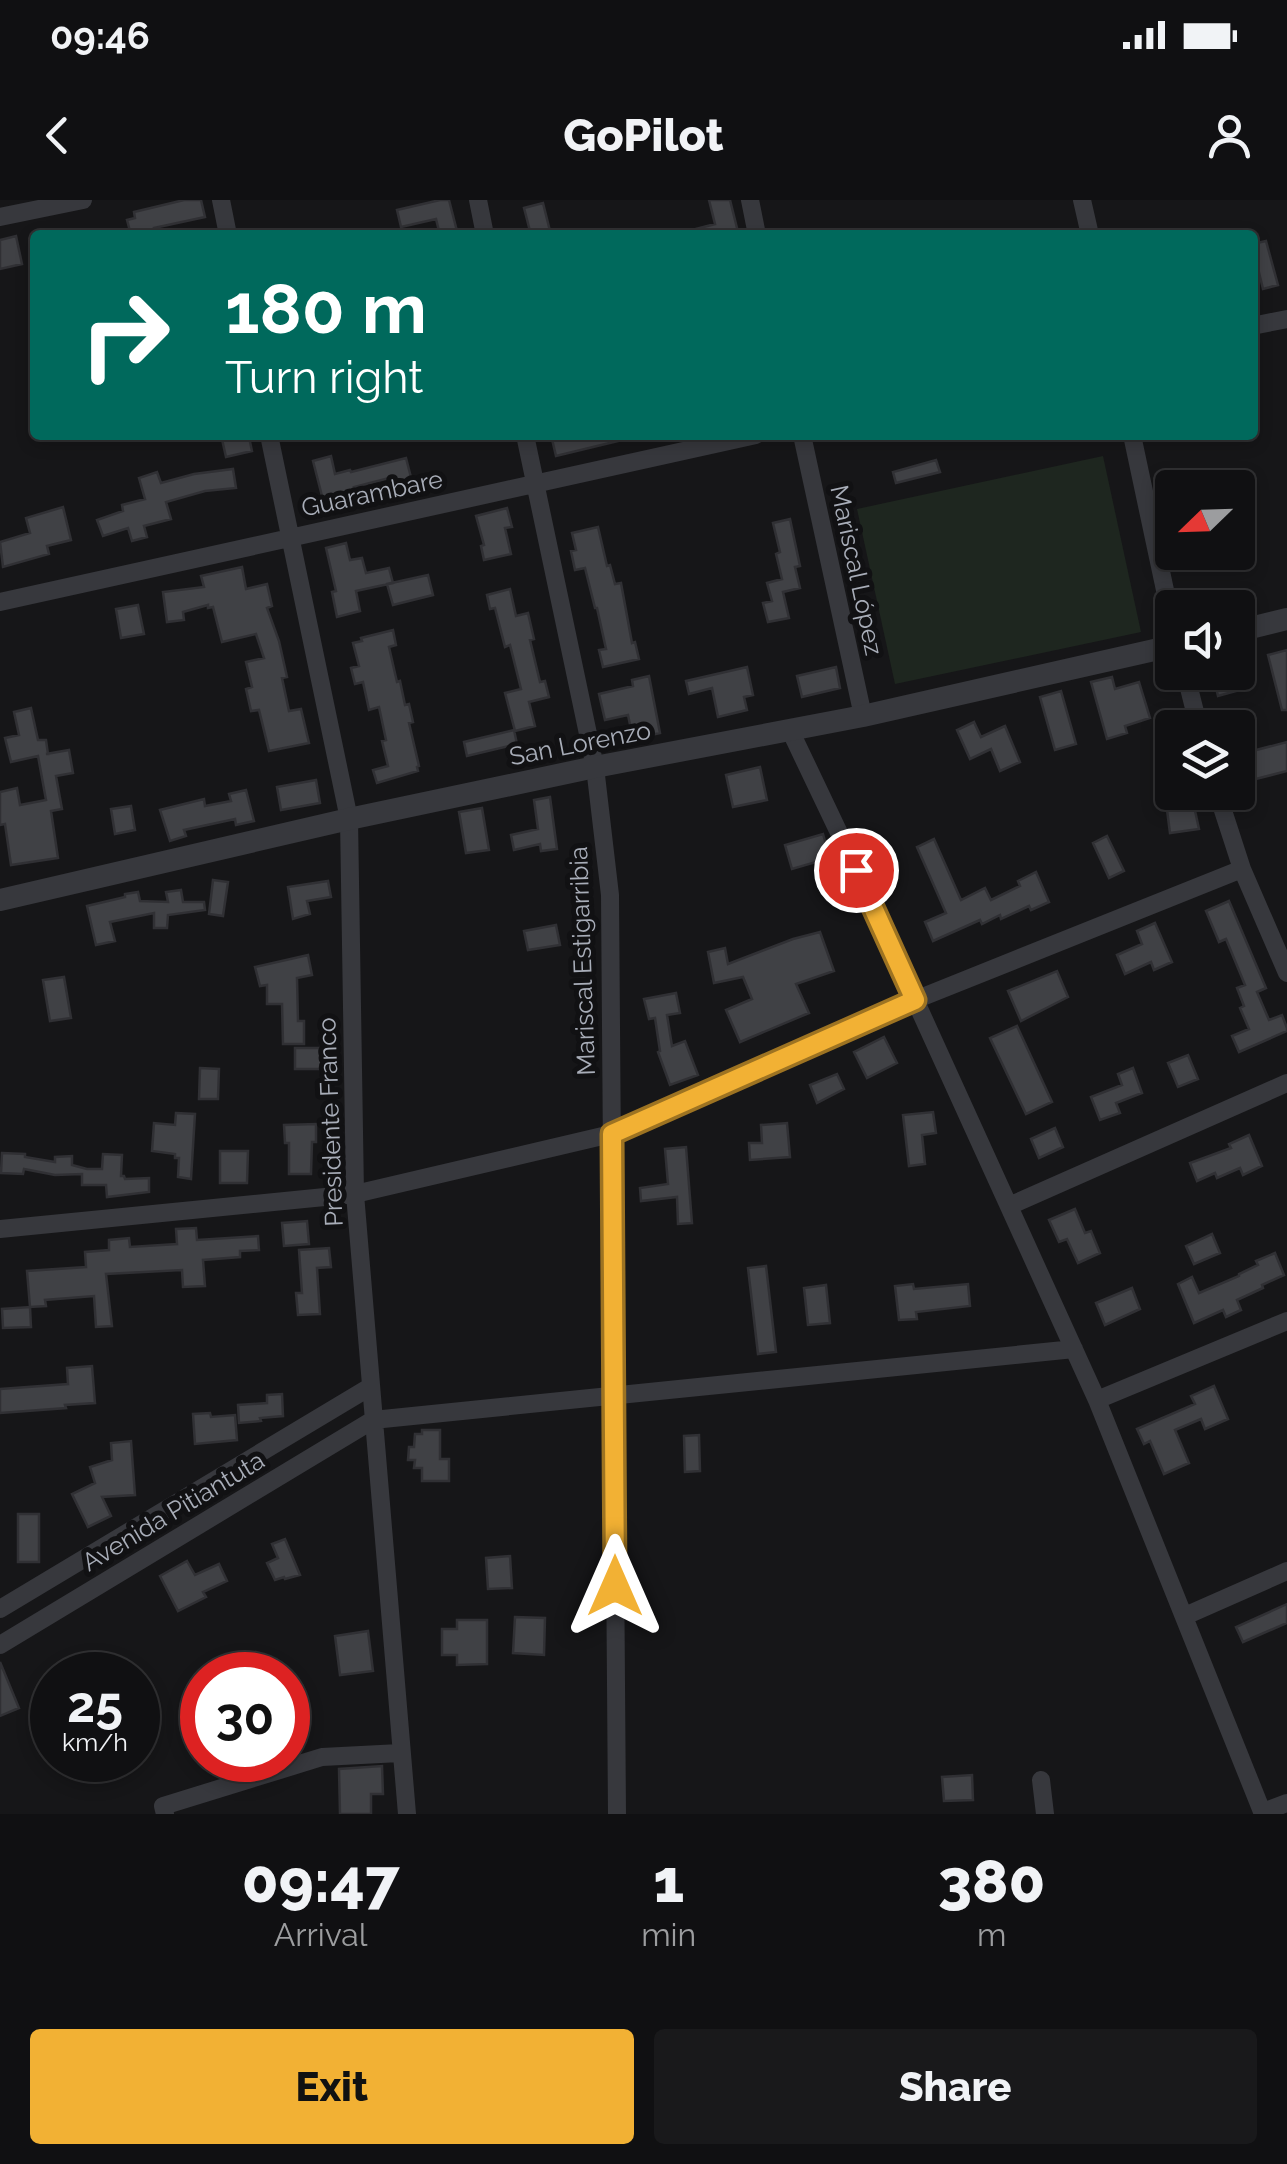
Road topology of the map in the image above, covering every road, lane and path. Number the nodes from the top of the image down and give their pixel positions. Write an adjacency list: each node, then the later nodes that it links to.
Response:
1 (84, 200): 6 (street)
2 (221, 200): 7 (street)
3 (478, 200): 8 (street)
4 (750, 200): 9 (street)
5 (1082, 200): 10 (street)
6 (0, 217)
7 (227, 230)
8 (484, 230)
9 (756, 230)
10 (1089, 230)
11 (1287, 319): 12 (street)
12 (1258, 325)
13 (270, 440): 19 (street, Presidente Franco)
14 (526, 440): 18 (street, Mariscal Estigarribia)
15 (733, 440): 18 (street, Guarambare)
16 (803, 440): 25 (street, Mariscal López)
17 (1133, 440): 20 (street)
18 (534, 484): 19 (street, Guarambare); 27 (street, Mariscal Estigarribia)
19 (290, 537): 21 (street, Guarambare); 29 (street, Presidente Franco)
20 (1165, 590)
21 (0, 602)
22 (1287, 620): 23 (street)
23 (1255, 627)
24 (1155, 650): 25 (street, San Lorenzo)
25 (864, 716): 26 (street, San Lorenzo)
26 (790, 730): 27 (street, San Lorenzo); 33 (street)
27 (595, 767): 29 (street, San Lorenzo); 35 (street, Mariscal Estigarribia)
28 (1223, 810): 30 (street)
29 (348, 820): 31 (street, San Lorenzo); 36 (street, Presidente Franco)
30 (1242, 870): 32 (street); 33 (street)
31 (0, 900)
32 (1287, 973)
33 (915, 1000): 35 (street); 37 (street)
34 (1287, 1083): 37 (street)
35 (612, 1134): 36 (street); 42 (street, Mariscal Estigarribia)
36 (355, 1194): 38 (street); 41 (street, Presidente Franco)
37 (1008, 1206): 40 (street)
38 (0, 1229)
39 (1287, 1321): 43 (street)
40 (1074, 1349): 42 (street); 43 (street)
41 (370, 1388): 44 (street, Presidente Franco); 46 (street, Avenida Pitiantuta)
42 (614, 1396): 44 (street); 55 (street, Mariscal Estigarribia)
43 (1096, 1400): 47 (street)
44 (372, 1420): 48 (street, Avenida Pitiantuta); 49 (street, Presidente Franco)
45 (1287, 1571): 47 (street)
46 (0, 1608)
47 (1185, 1616): 52 (street)
48 (0, 1646)
49 (400, 1753): 53 (street); 54 (street, Presidente Franco)
50 (1042, 1780): 56 (street)
51 (1287, 1803): 52 (street)
52 (1263, 1813)
53 (165, 1814)
54 (407, 1814)
55 (616, 1814)
56 (1045, 1814)

